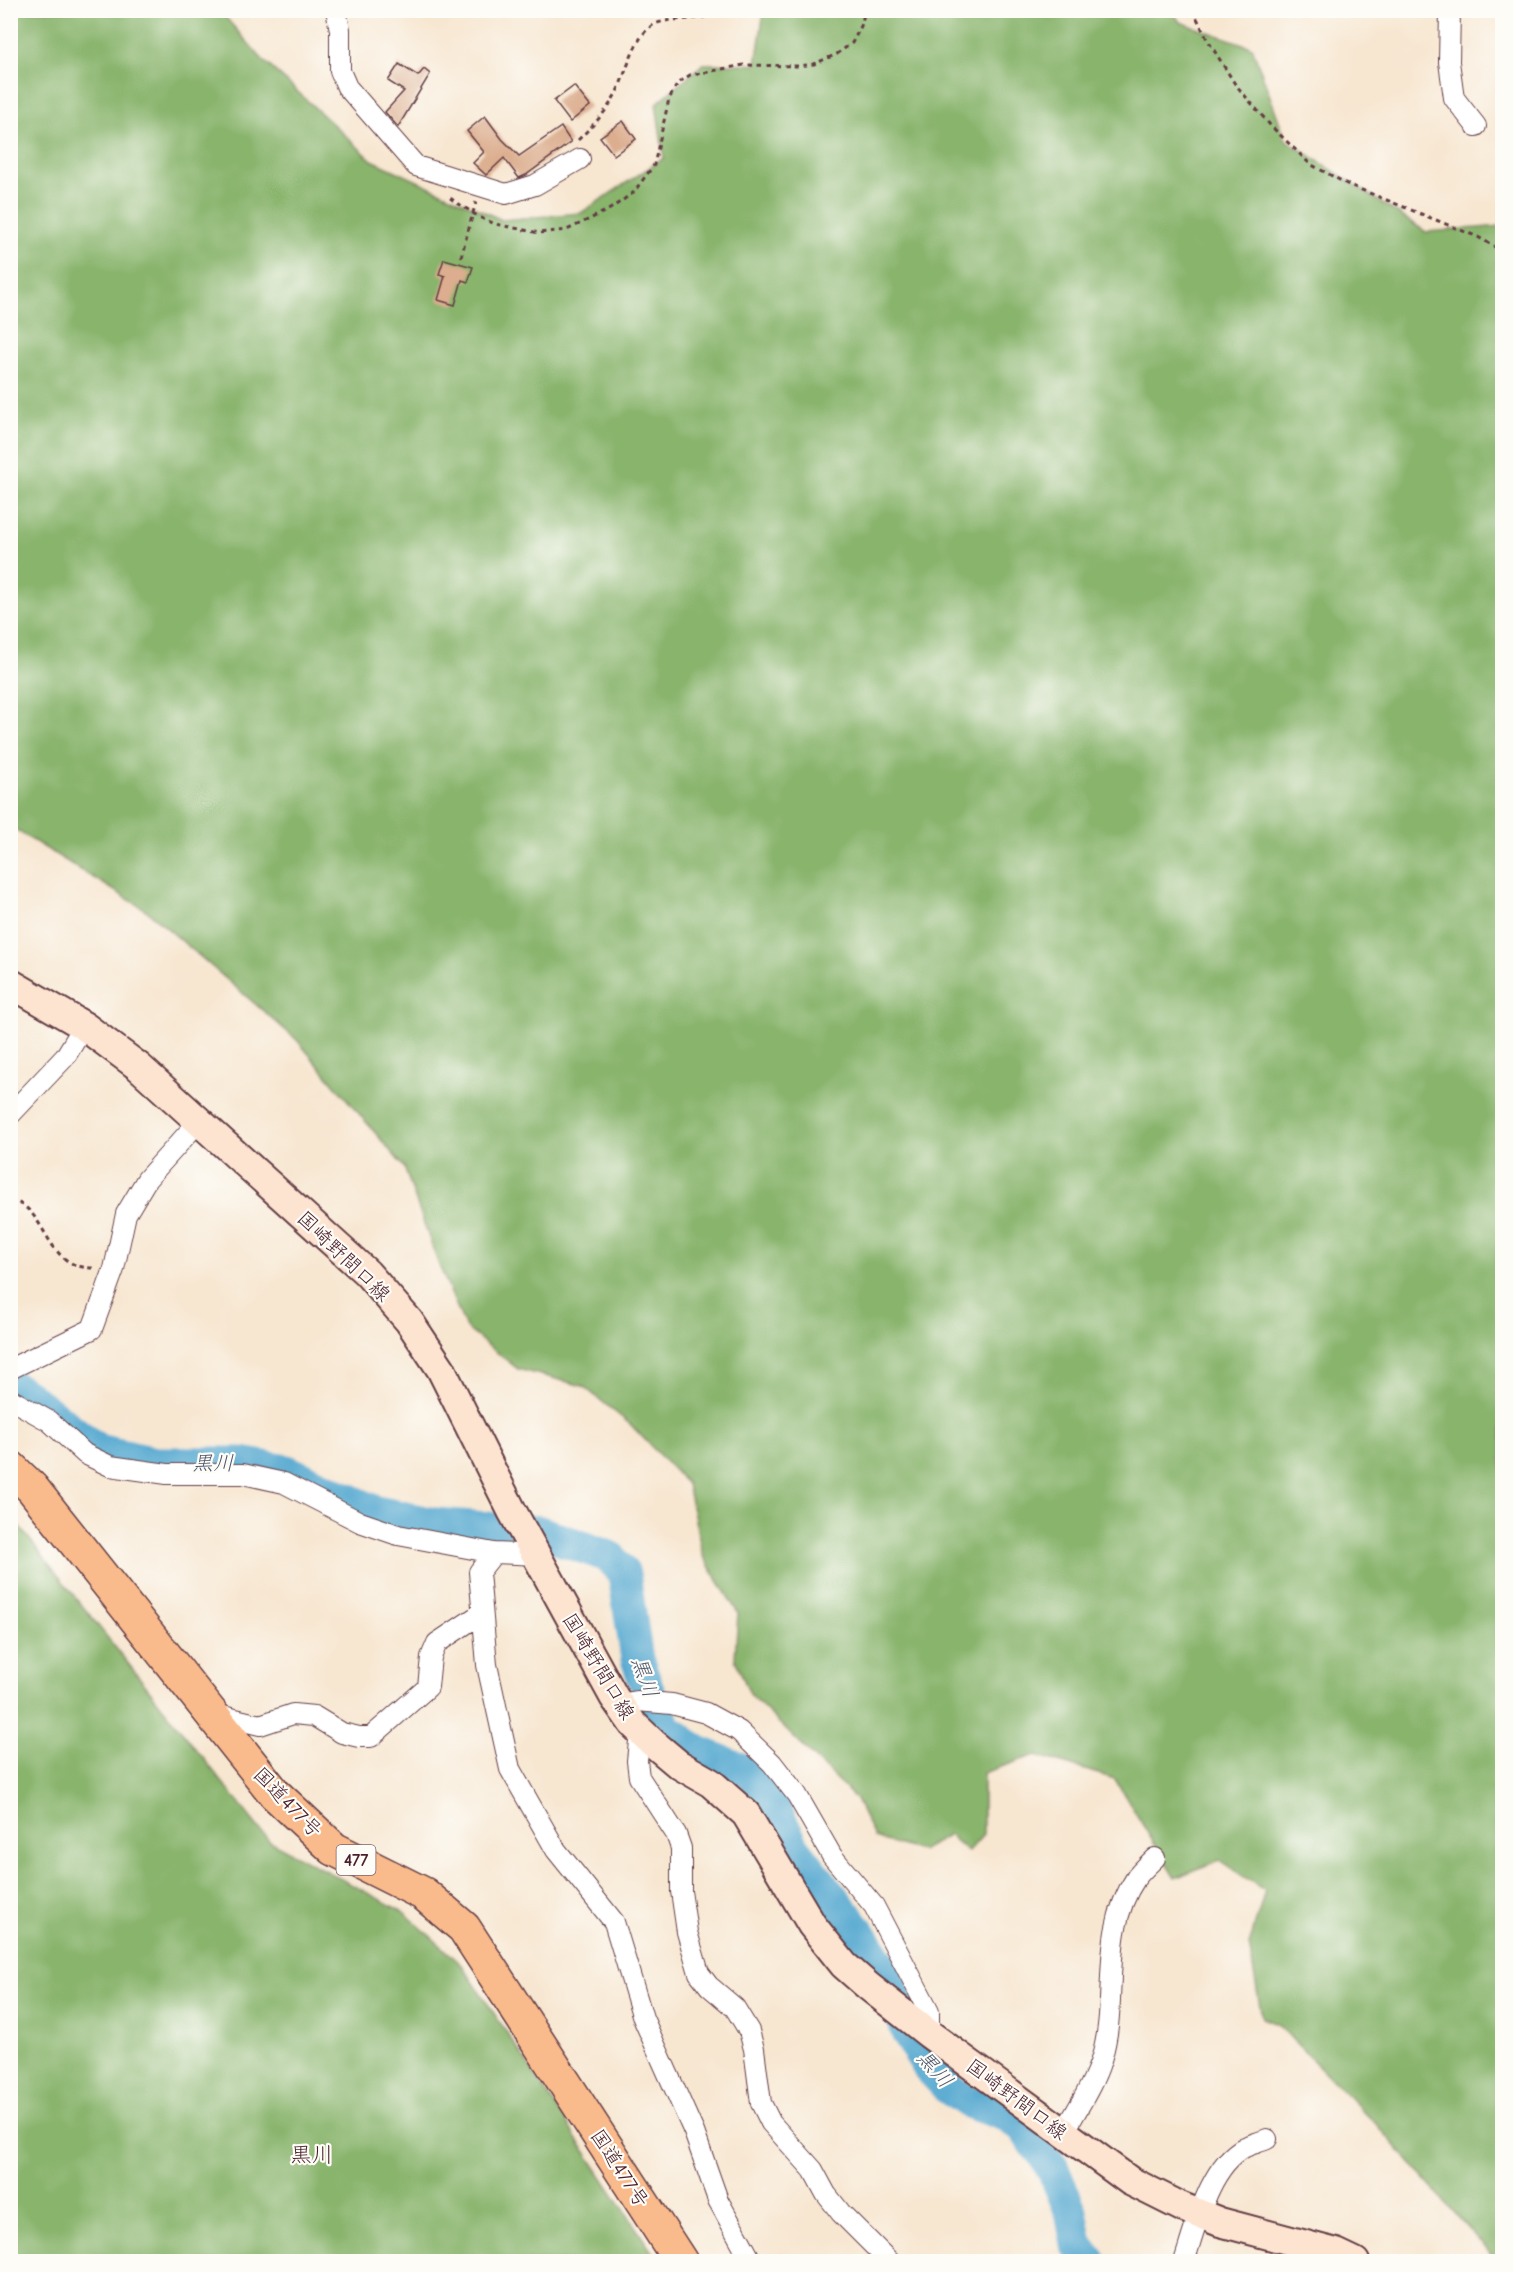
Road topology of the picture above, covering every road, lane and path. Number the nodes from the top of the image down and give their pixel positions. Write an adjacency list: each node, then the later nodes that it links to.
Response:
1 (336, 10): 9 (street)
2 (723, 10): 8 (path)
3 (865, 10): 11 (path)
4 (1193, 10): 12 (path)
5 (1450, 10): 6 (street)
6 (1476, 126)
7 (580, 159): 8 (street)
8 (563, 170): 9 (street)
9 (481, 186): 11 (path)
10 (447, 196): 11 (path)
11 (473, 213): 13 (path)
12 (1503, 251)
13 (461, 257)
14 (10, 983): 15 (main road, 国崎野間口線)
15 (84, 1026): 16 (street); 17 (main road, 国崎野間口線)
16 (10, 1115)
17 (199, 1121): 19 (street); 23 (main road, 国崎野間口線)
18 (10, 1200): 19 (path)
19 (114, 1269): 20 (street)
20 (10, 1369)
21 (10, 1399): 24 (street)
22 (10, 1467): 27 (highway, 国道477号 / 477)
23 (533, 1548): 24 (street); 26 (main road, 国崎野間口線)
24 (494, 1553): 25 (street)
25 (482, 1613): 27 (street); 35 (street)
26 (628, 1703): 28 (main road, 国崎野間口線); 30 (street)
27 (210, 1713): 34 (highway, 国道477号 / 477)
28 (640, 1731): 30 (main road, 国崎野間口線); 36 (street)
29 (1155, 1858): 31 (street)
30 (929, 2034): 31 (main road, 国崎野間口線)
31 (1064, 2133): 33 (main road, 国崎野間口線)
32 (1267, 2139): 33 (street)
33 (1200, 2214): 37 (street); 38 (main road, 国崎野間口線)
34 (681, 2262)
35 (752, 2262)
36 (890, 2262)
37 (1184, 2262)
38 (1355, 2262)

